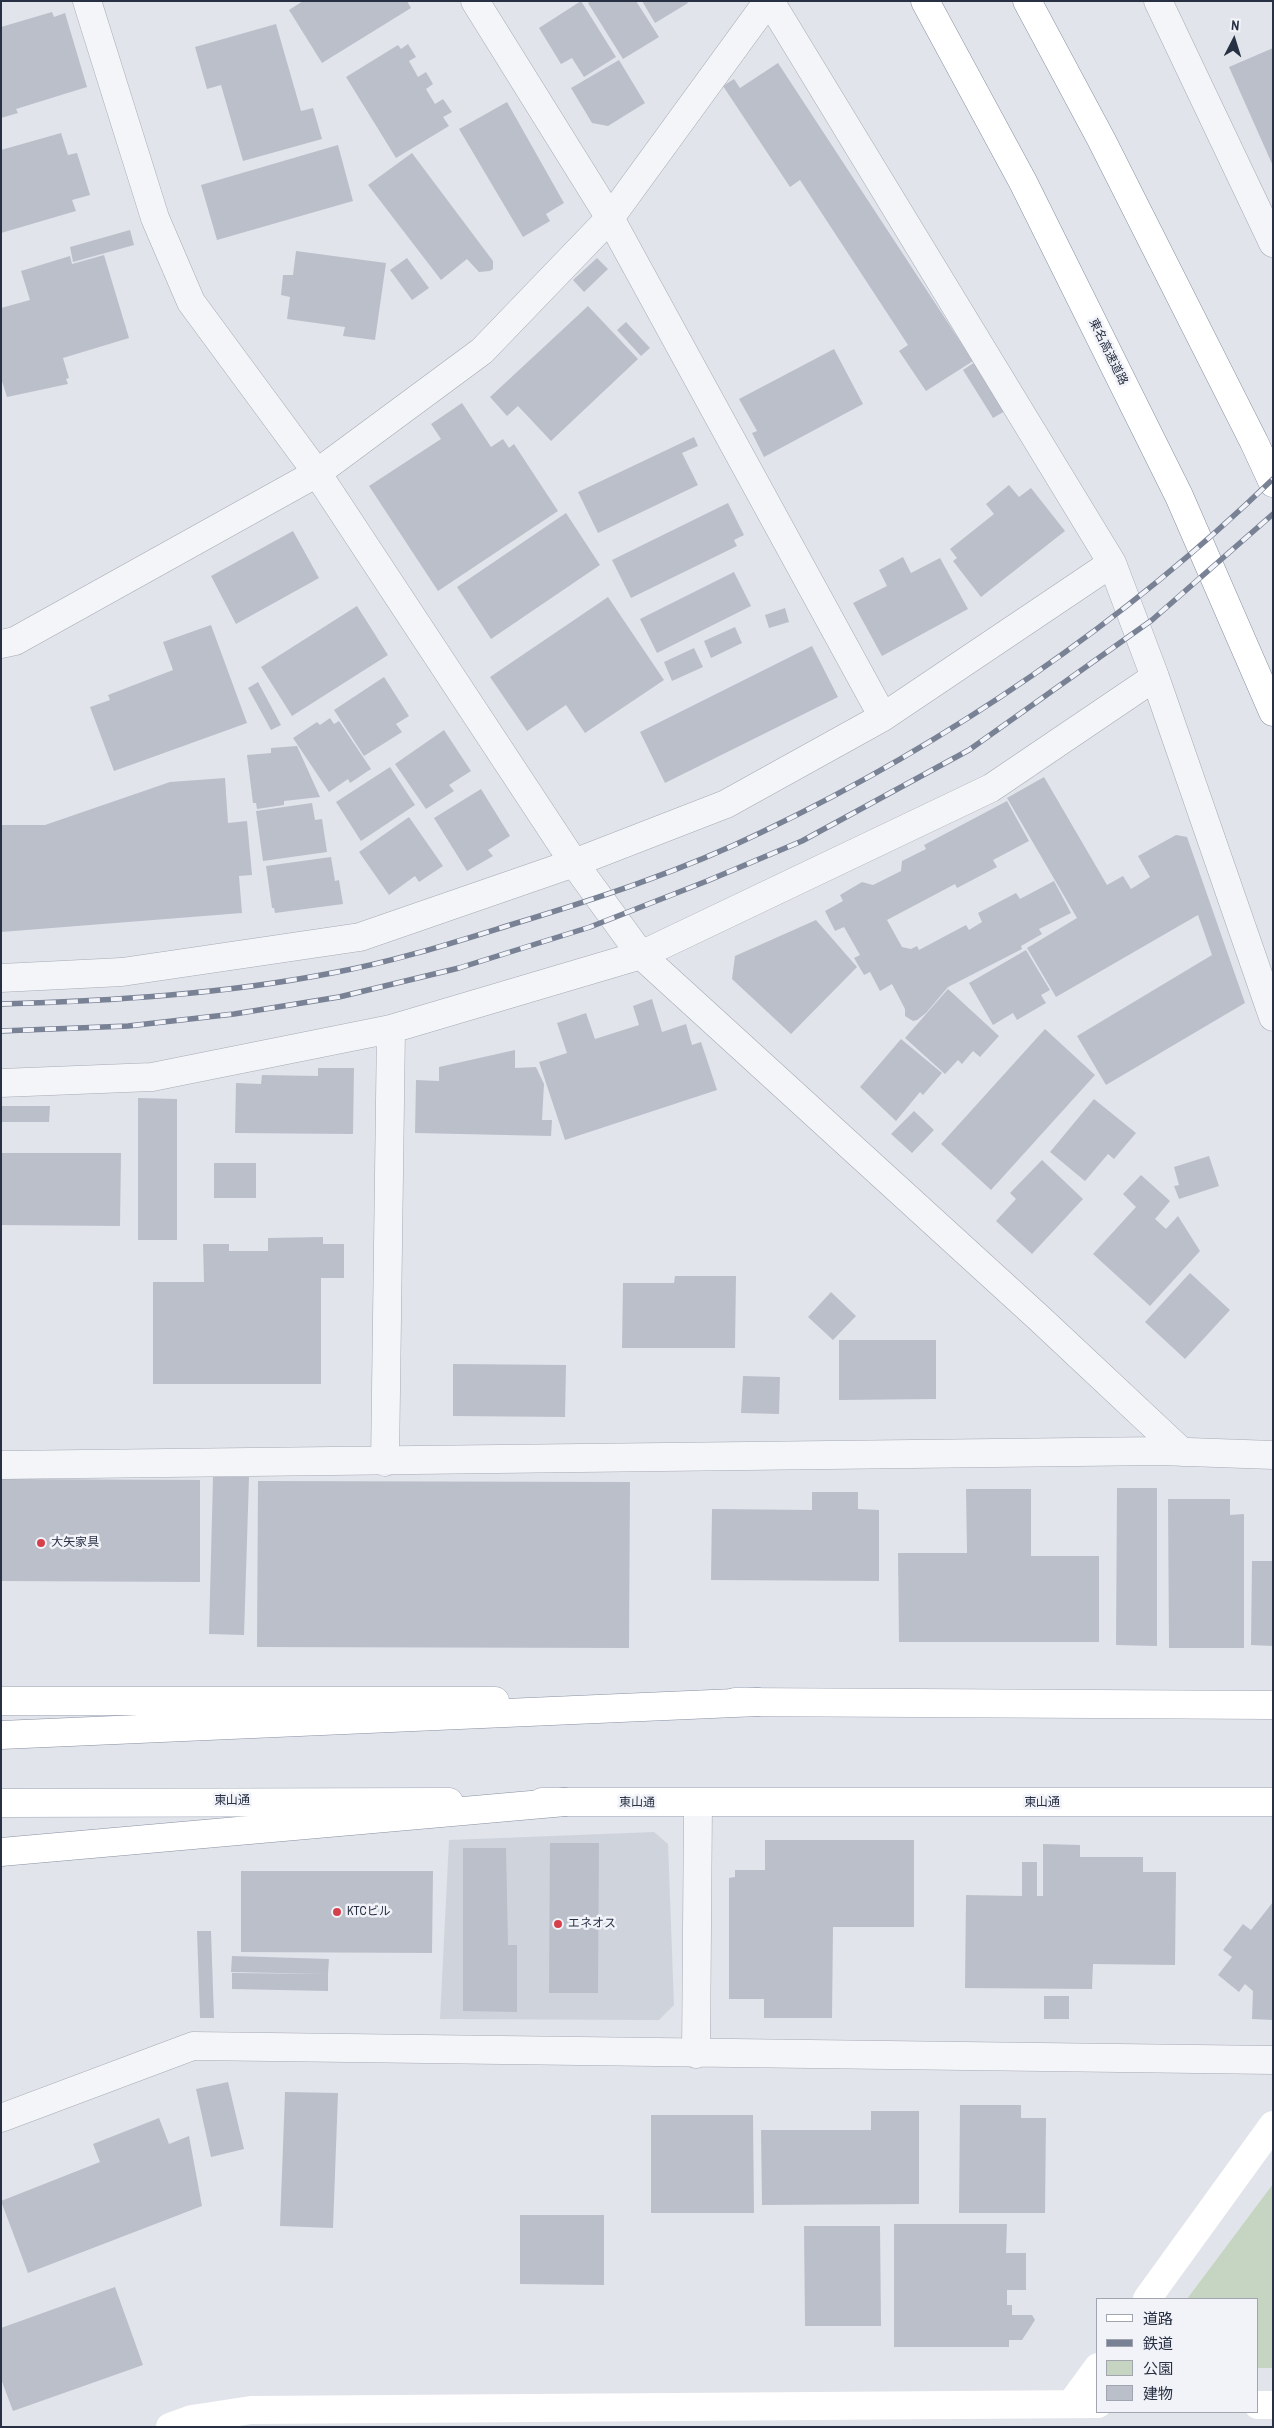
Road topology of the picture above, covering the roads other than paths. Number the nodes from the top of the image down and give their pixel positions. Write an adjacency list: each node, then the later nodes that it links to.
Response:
1 (87, 1): 9 (street)
2 (475, 1): 7 (street)
3 (769, 1): 7 (street); 11 (street)
4 (925, 1): 14 (main road, 東名高速道路)
5 (1027, 1): 10 (main road)
6 (1158, 1): 8 (street)
7 (610, 218): 9 (street); 15 (street)
8 (1273, 243)
9 (317, 473): 12 (street); 16 (street)
10 (1273, 483)
11 (1112, 563): 13 (street); 15 (street)
12 (1, 644)
13 (1155, 677): 17 (street); 19 (street)
14 (1273, 712)
15 (883, 717): 16 (street)
16 (574, 863): 17 (street); 18 (street)
17 (641, 955): 20 (street); 22 (street)
18 (1, 978)
19 (1273, 1017)
20 (391, 1030): 21 (street); 24 (street)
21 (1, 1083)
22 (1182, 1452): 23 (street); 24 (street)
23 (1273, 1455)
24 (385, 1462): 25 (street)
25 (1, 1465)
26 (1, 1701): 27 (main road)
27 (758, 1702): 28 (main road); 29 (main road)
28 (1273, 1705)
29 (1, 1735)
30 (565, 1802): 32 (main road, 東山通); 33 (main road, 東山通); 34 (main road)
31 (1273, 1802): 33 (main road, 東山通)
32 (1, 1803)
33 (698, 1804): 35 (street)
34 (1, 1852)
35 (696, 2054): 36 (street); 37 (street)
36 (1273, 2060)
37 (1, 2118)
38 (1273, 2125): 39 (main road)
39 (1148, 2298)
40 (1096, 2373): 41 (main road)
41 (1085, 2404): 44 (main road)
42 (1259, 2405): 43 (main road)
43 (1273, 2405)
44 (170, 2427)

